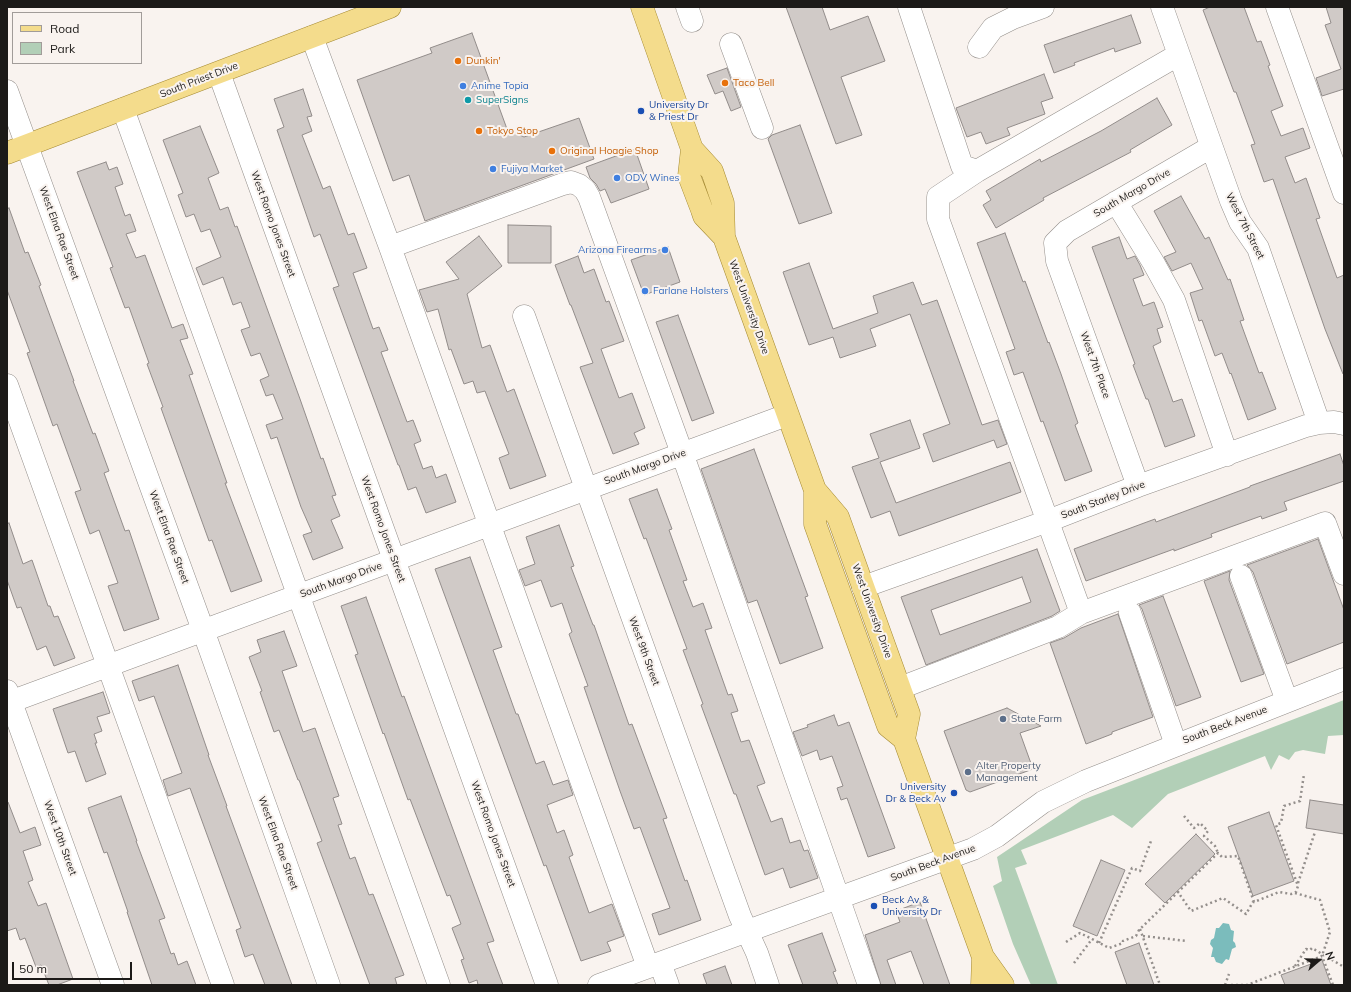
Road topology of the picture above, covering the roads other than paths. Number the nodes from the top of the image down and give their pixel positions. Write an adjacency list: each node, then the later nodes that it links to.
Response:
1 (390, 7): 7 (main road, South Priest Drive)
2 (642, 7): 25 (main road, West University Drive)
3 (908, 7): 18 (street)
4 (1043, 7): 9 (street)
5 (1162, 7): 10 (street, West 7th Street)
6 (1277, 7): 19 (street)
7 (312, 37): 11 (main road, South Priest Drive); 22 (street)
8 (731, 44): 14 (street)
9 (978, 47)
10 (1178, 55): 16 (street, West 7th Street); 18 (street)
11 (219, 73): 13 (main road, South Priest Drive); 35 (street, West Romo Jones Street)
12 (7, 91): 15 (street, West Elna Rae Street)
13 (123, 109): 15 (main road, South Priest Drive); 39 (street)
14 (762, 128)
15 (27, 145): 17 (main road, South Priest Drive); 42 (street, West Elna Rae Street)
16 (1211, 147): 20 (street, South Margo Drive); 26 (street, West 7th Street)
17 (7, 153)
18 (978, 172): 33 (street)
19 (1344, 194)
20 (1116, 202): 21 (street, South Margo Drive); 29 (street)
21 (1055, 243): 30 (street, West 7th Place)
22 (390, 247): 28 (street); 34 (street)
23 (524, 316): 31 (street, West 9th Street)
24 (7, 385): 43 (street)
25 (787, 415): 28 (street, South Margo Drive); 32 (main road, West University Drive)
26 (1319, 423): 27 (street, South Starley Drive); 29 (street, South Starley Drive)
27 (1344, 424)
28 (682, 453): 31 (street, South Margo Drive); 51 (street)
29 (1227, 455): 30 (street, South Starley Drive)
30 (1138, 486): 33 (street, South Starley Drive)
31 (586, 489): 34 (street, South Margo Drive); 52 (street, West 9th Street)
32 (815, 490): 38 (main road, West University Drive); 48 (main road, West University Drive)
33 (1048, 521): 38 (street, South Starley Drive); 40 (street)
34 (490, 524): 35 (street, South Margo Drive); 54 (street)
35 (394, 560): 39 (street, South Margo Drive); 59 (street, West Romo Jones Street)
36 (1344, 574): 40 (street)
37 (1241, 576): 47 (street)
38 (863, 587): 45 (main road, West University Drive)
39 (298, 596): 42 (street, South Margo Drive); 58 (street)
40 (1081, 613): 45 (street)
41 (1130, 614): 49 (street)
42 (202, 630): 43 (street, South Margo Drive); 57 (street, West Elna Rae Street)
43 (107, 665): 46 (street, South Margo Drive); 56 (street)
44 (1344, 679): 47 (street, South Beck Avenue)
45 (900, 688): 48 (main road, West University Drive)
46 (8, 698): 55 (street, West 10th Street)
47 (1287, 701): 49 (street, South Beck Avenue)
48 (904, 739): 50 (main road)
49 (1176, 745): 50 (street, South Beck Avenue)
50 (947, 858): 51 (street, South Beck Avenue); 53 (main road)
51 (839, 897): 52 (street, South Beck Avenue); 63 (street)
52 (747, 931): 54 (street, South Beck Avenue); 62 (street, West 9th Street)
53 (983, 957): 64 (main road); 65 (main road)
54 (654, 965): 60 (street, South Beck Avenue); 61 (street)
55 (113, 985)
56 (223, 985)
57 (329, 985)
58 (439, 985)
59 (547, 985)
60 (598, 985)
61 (668, 985)
62 (768, 985)
63 (869, 985)
64 (982, 985)
65 (1003, 985)

